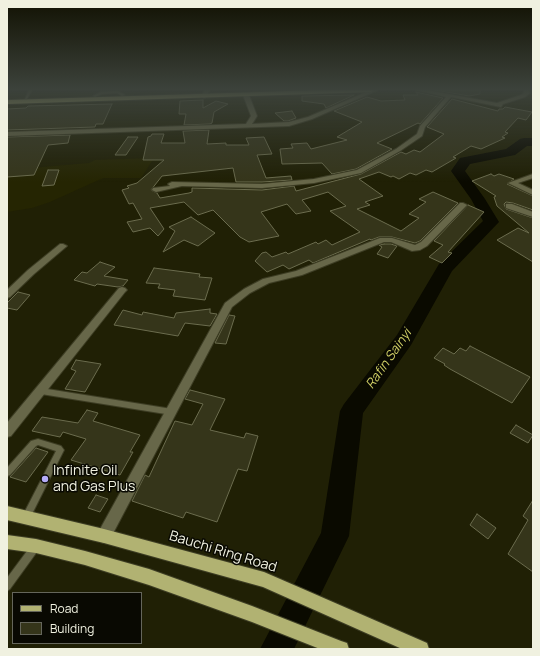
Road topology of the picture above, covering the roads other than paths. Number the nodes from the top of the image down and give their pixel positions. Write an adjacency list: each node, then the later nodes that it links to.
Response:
1 (251, 121): 4 (street)
2 (303, 121): 4 (street)
3 (428, 121): 8 (street)
4 (248, 126): 5 (street)
5 (7, 134)
6 (533, 176): 10 (street)
7 (172, 184): 8 (street)
8 (189, 184): 9 (street)
9 (156, 190)
10 (533, 193)
11 (463, 204): 18 (street)
12 (510, 206): 13 (street)
13 (533, 215)
14 (63, 246): 16 (street)
15 (122, 290): 17 (street)
16 (7, 295)
17 (41, 391): 18 (lane); 19 (street)
18 (172, 412): 23 (street)
19 (7, 432)
20 (7, 473): 22 (lane)
21 (7, 513): 22 (main road, Bauchi Ring Road)
22 (26, 517): 23 (main road, Bauchi Ring Road)
23 (104, 536): 28 (main road, Bauchi Ring Road)
24 (7, 542): 25 (main road)
25 (36, 546): 26 (lane); 27 (main road)
26 (7, 586)
27 (341, 649)
28 (421, 649)

